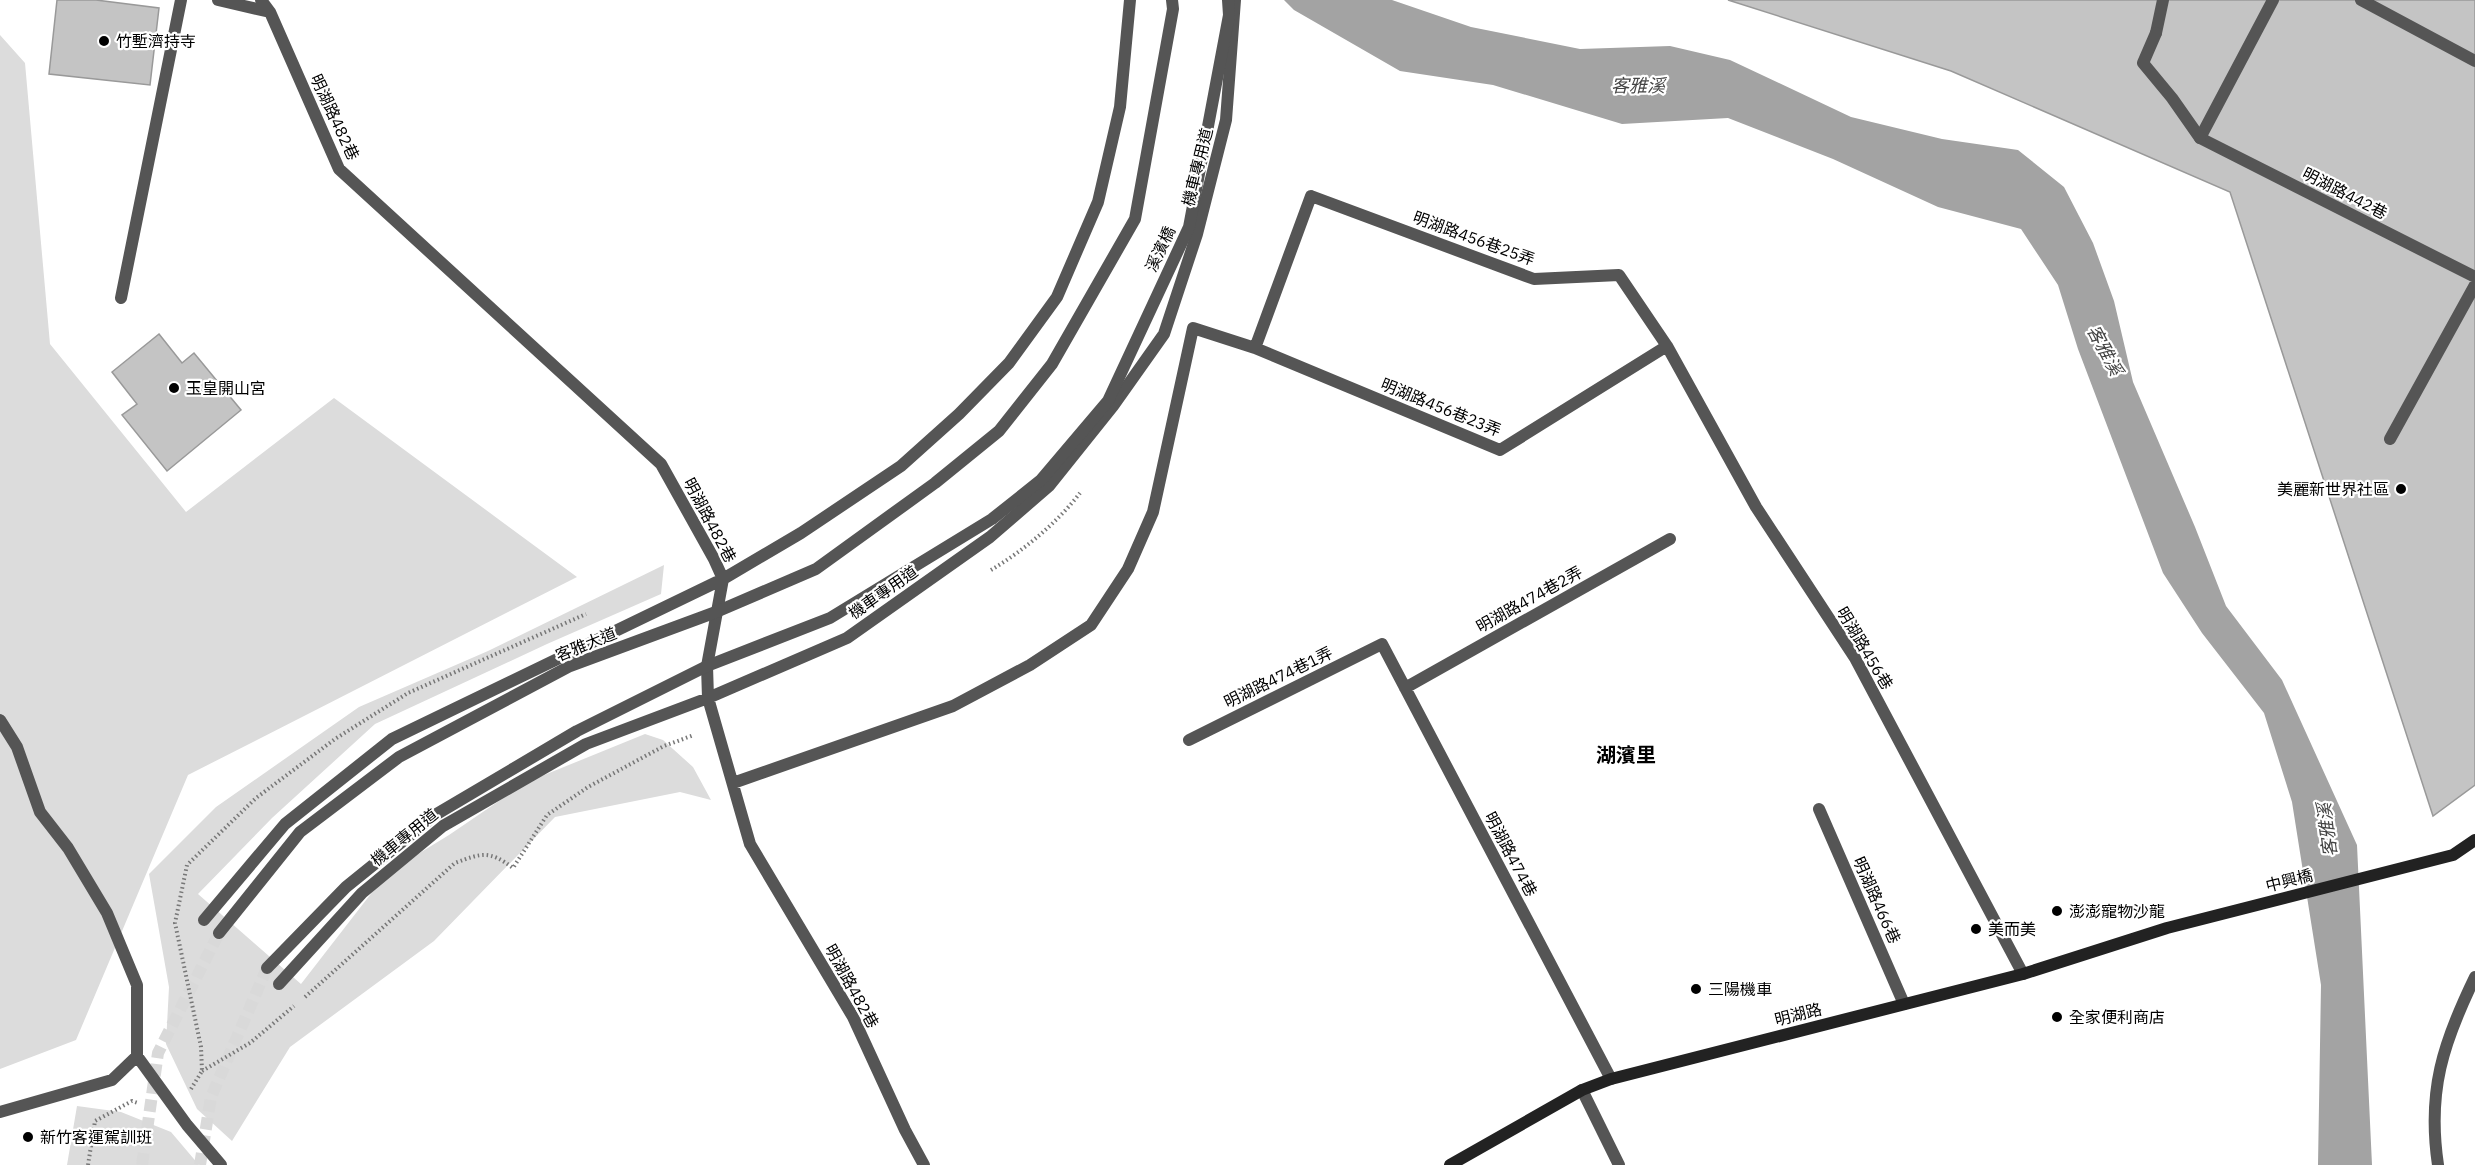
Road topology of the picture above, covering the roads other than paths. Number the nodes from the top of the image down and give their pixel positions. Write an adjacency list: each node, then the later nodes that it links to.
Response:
1 (181, 0): 16 (street)
2 (218, 0): 11 (street)
3 (261, 0): 11 (street, 明湖路482巷)
4 (1130, 0): 22 (street)
5 (1172, 0): 23 (street, 客雅大道)
6 (1228, 0): 20 (street, 溪濱橋)
7 (1235, 0): 20 (street, 機車專用道)
8 (2163, 0): 13 (street)
9 (2272, 0): 13 (street)
10 (2361, 0): 12 (street)
11 (270, 12): 22 (street, 明湖路482巷)
12 (2475, 61)
13 (2200, 138): 14 (street, 明湖路442巷)
14 (2475, 277)
15 (2475, 285): 19 (street)
16 (121, 298)
17 (1667, 346): 18 (street, 明湖路456巷23弄); 18 (street, 明湖路456巷25弄); 37 (street, 明湖路456巷)
18 (1255, 348): 30 (street)
19 (2390, 438)
20 (1045, 483): 25 (street); 27 (street, 機車專用道)
21 (1670, 539): 26 (street, 明湖路474巷2弄)
22 (723, 579): 23 (street, 明湖路482巷); 33 (street)
23 (716, 612): 25 (street, 明湖路482巷); 35 (street, 客雅大道)
24 (1382, 644): 26 (street, 明湖路474巷); 29 (street, 明湖路474巷1弄)
25 (707, 666): 27 (street, 明湖路482巷); 36 (street)
26 (1405, 688): 42 (street, 明湖路474巷)
27 (708, 699): 30 (street, 明湖路482巷); 39 (street, 機車專用道)
28 (0, 720): 41 (street)
29 (1189, 740)
30 (733, 783): 46 (street, 明湖路482巷)
31 (1819, 809): 40 (street, 明湖路466巷)
32 (2475, 840): 34 (main road, 中興橋)
33 (204, 920)
34 (2167, 928): 37 (main road, 明湖路)
35 (219, 933)
36 (267, 968)
37 (2023, 974): 40 (main road, 明湖路)
38 (2475, 977): 49 (street)
39 (279, 984)
40 (1904, 1005): 42 (main road, 明湖路)
41 (137, 1056): 44 (street); 45 (street)
42 (1611, 1078): 43 (main road, 明湖路)
43 (1582, 1090): 47 (main road, 明湖路); 48 (street)
44 (0, 1112)
45 (221, 1165)
46 (924, 1165)
47 (1450, 1165)
48 (1619, 1165)
49 (2438, 1165)

